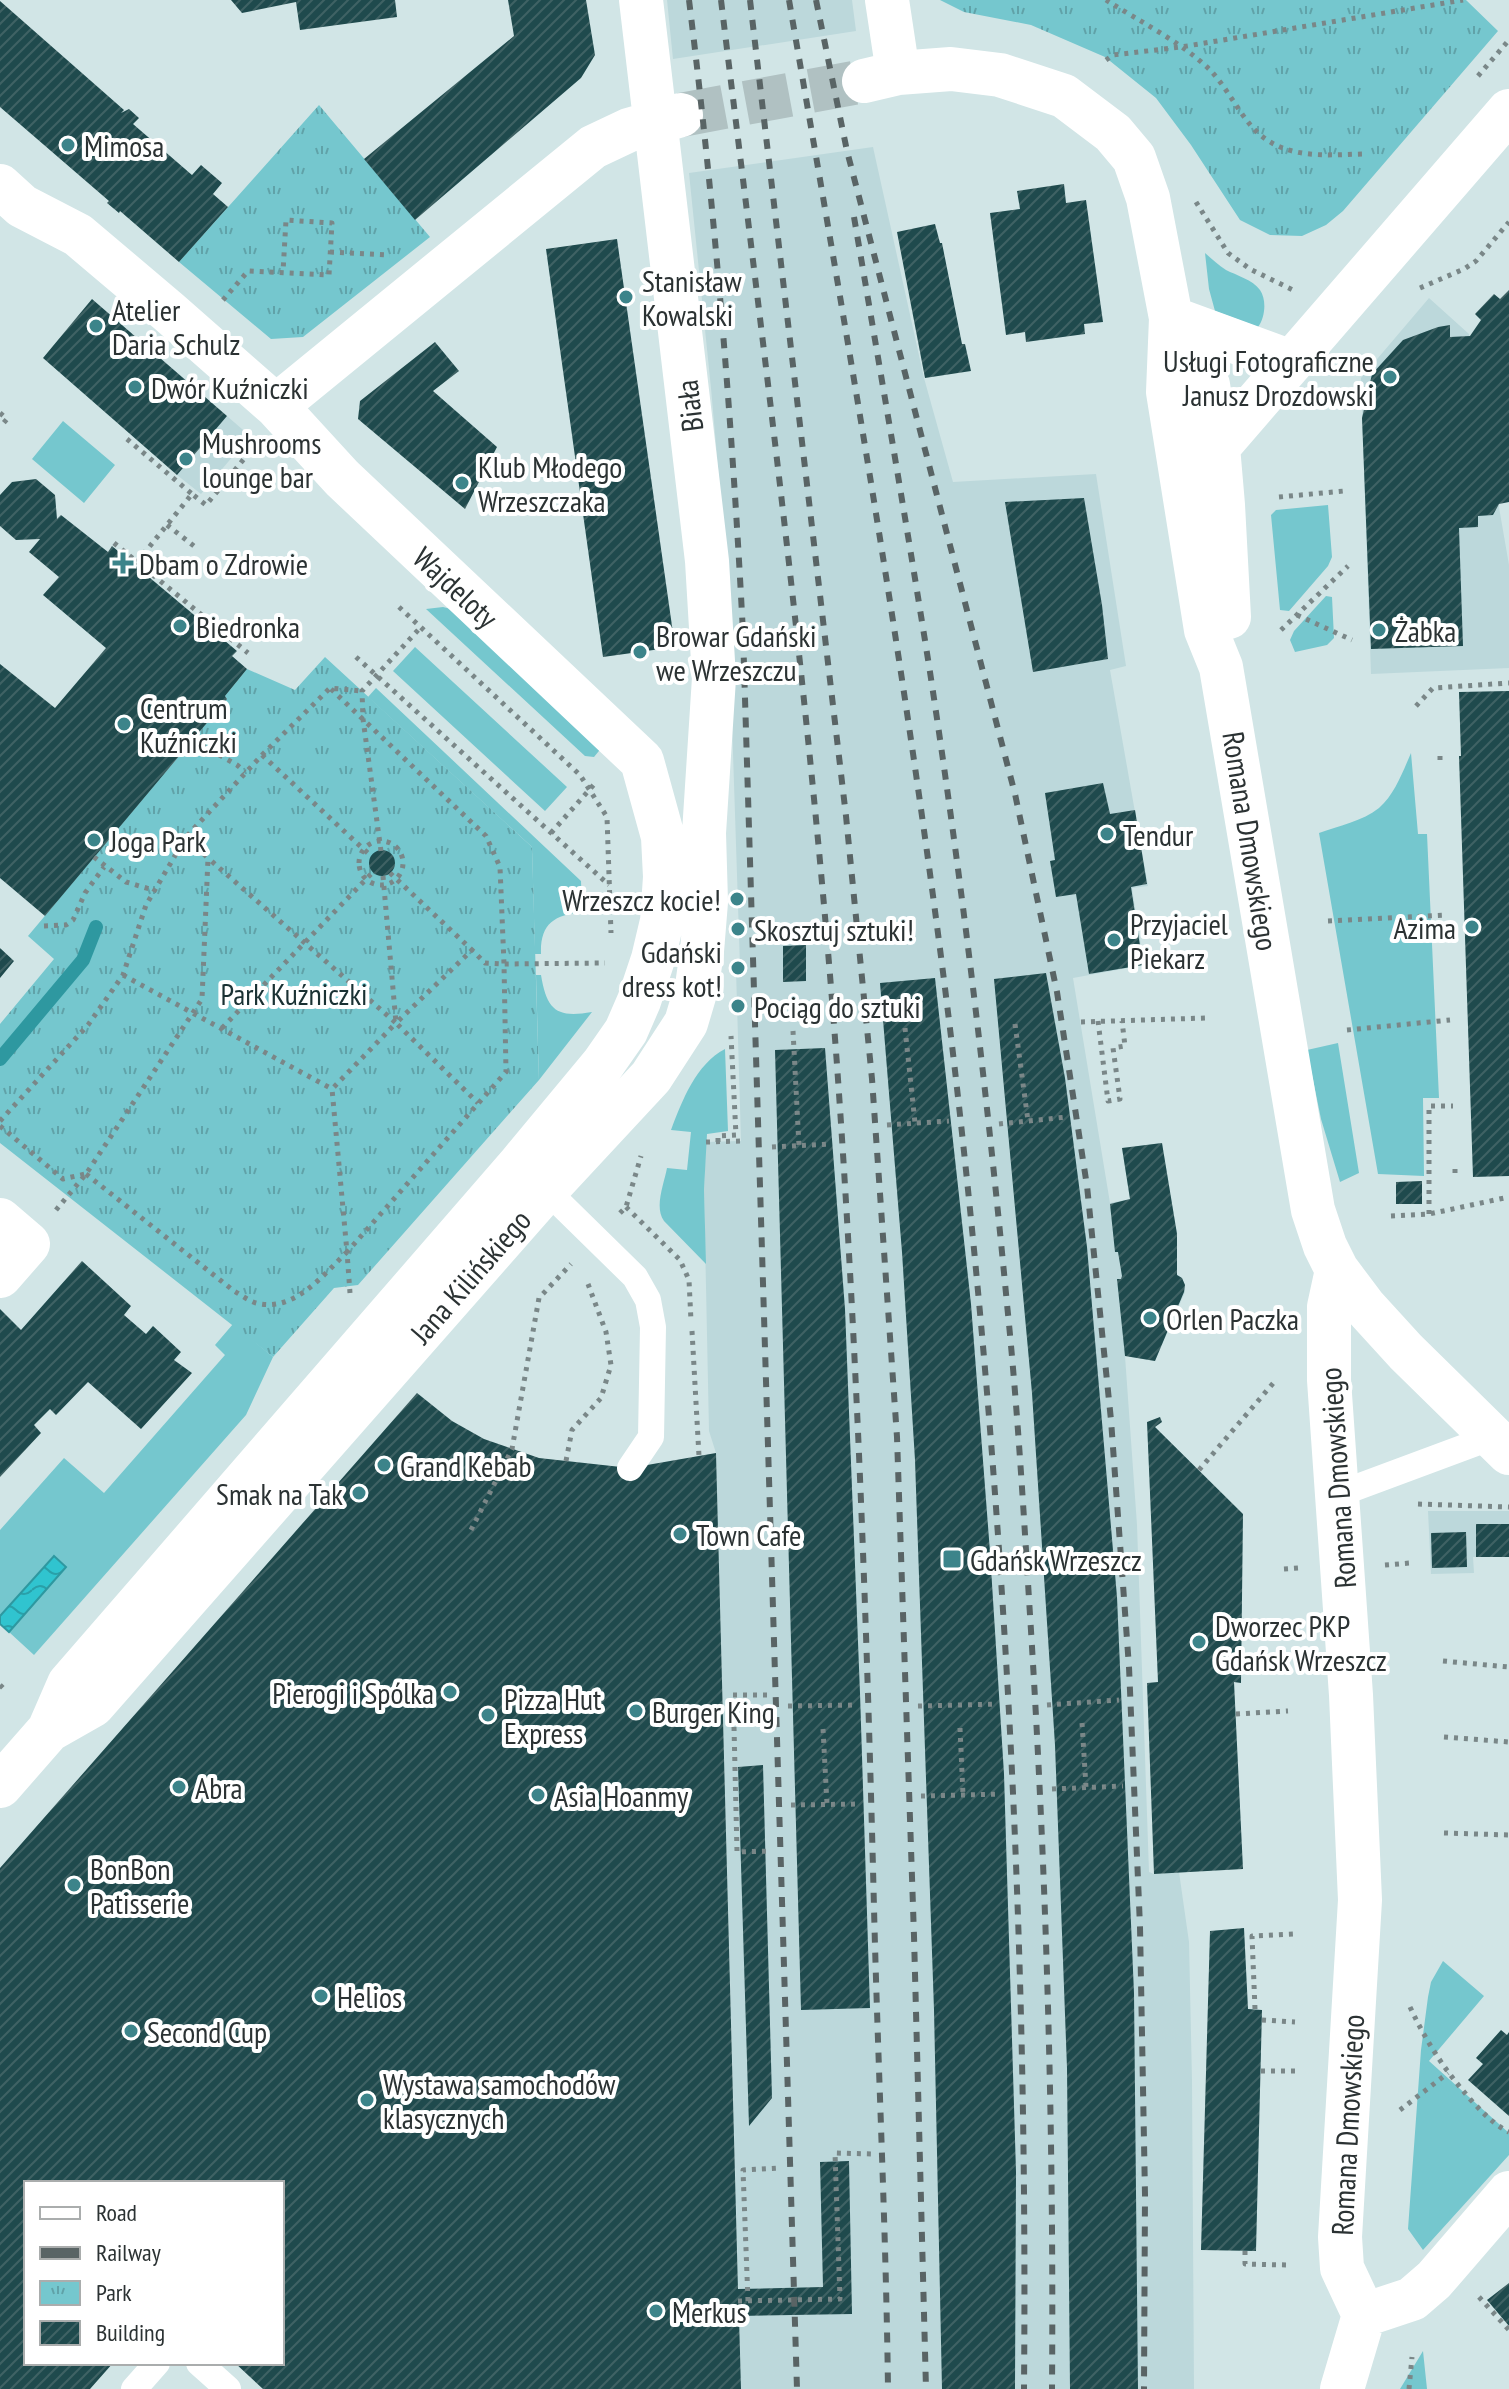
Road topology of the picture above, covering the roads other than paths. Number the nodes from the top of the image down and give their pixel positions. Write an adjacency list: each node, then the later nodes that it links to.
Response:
1 (641, 0): 4 (street, Biała)
2 (887, 0): 6 (street, Romana Dmowskiego)
3 (1509, 111): 7 (street)
4 (668, 118): 8 (street); 11 (street, Biała)
5 (0, 186): 8 (street, Wajdeloty)
6 (1171, 318): 7 (street); 9 (street, Romana Dmowskiego); 10 (street, Romana Dmowskiego)
7 (1291, 362): 9 (street)
8 (268, 422): 12 (street, Wajdeloty)
9 (1218, 447): 10 (street, Romana Dmowskiego)
10 (1221, 667): 15 (street, Romana Dmowskiego)
11 (709, 737): 12 (street); 13 (street, Jana Kilińskiego)
12 (642, 761): 13 (street, Jana Kilińskiego)
13 (533, 1177): 18 (lane); 20 (street, Jana Kilińskiego)
14 (0, 1220): 16 (street)
15 (1337, 1270): 17 (street); 19 (street, Romana Dmowskiego)
16 (0, 1276)
17 (1503, 1441): 19 (lane)
18 (630, 1468)
19 (1336, 1495): 22 (street, Romana Dmowskiego)
20 (0, 1786)
21 (1509, 2193): 22 (street)
22 (1364, 2315): 27 (street)
23 (155, 2365): 25 (lane)
24 (201, 2365): 26 (lane)
25 (134, 2389)
26 (228, 2389)
27 (1342, 2389)

